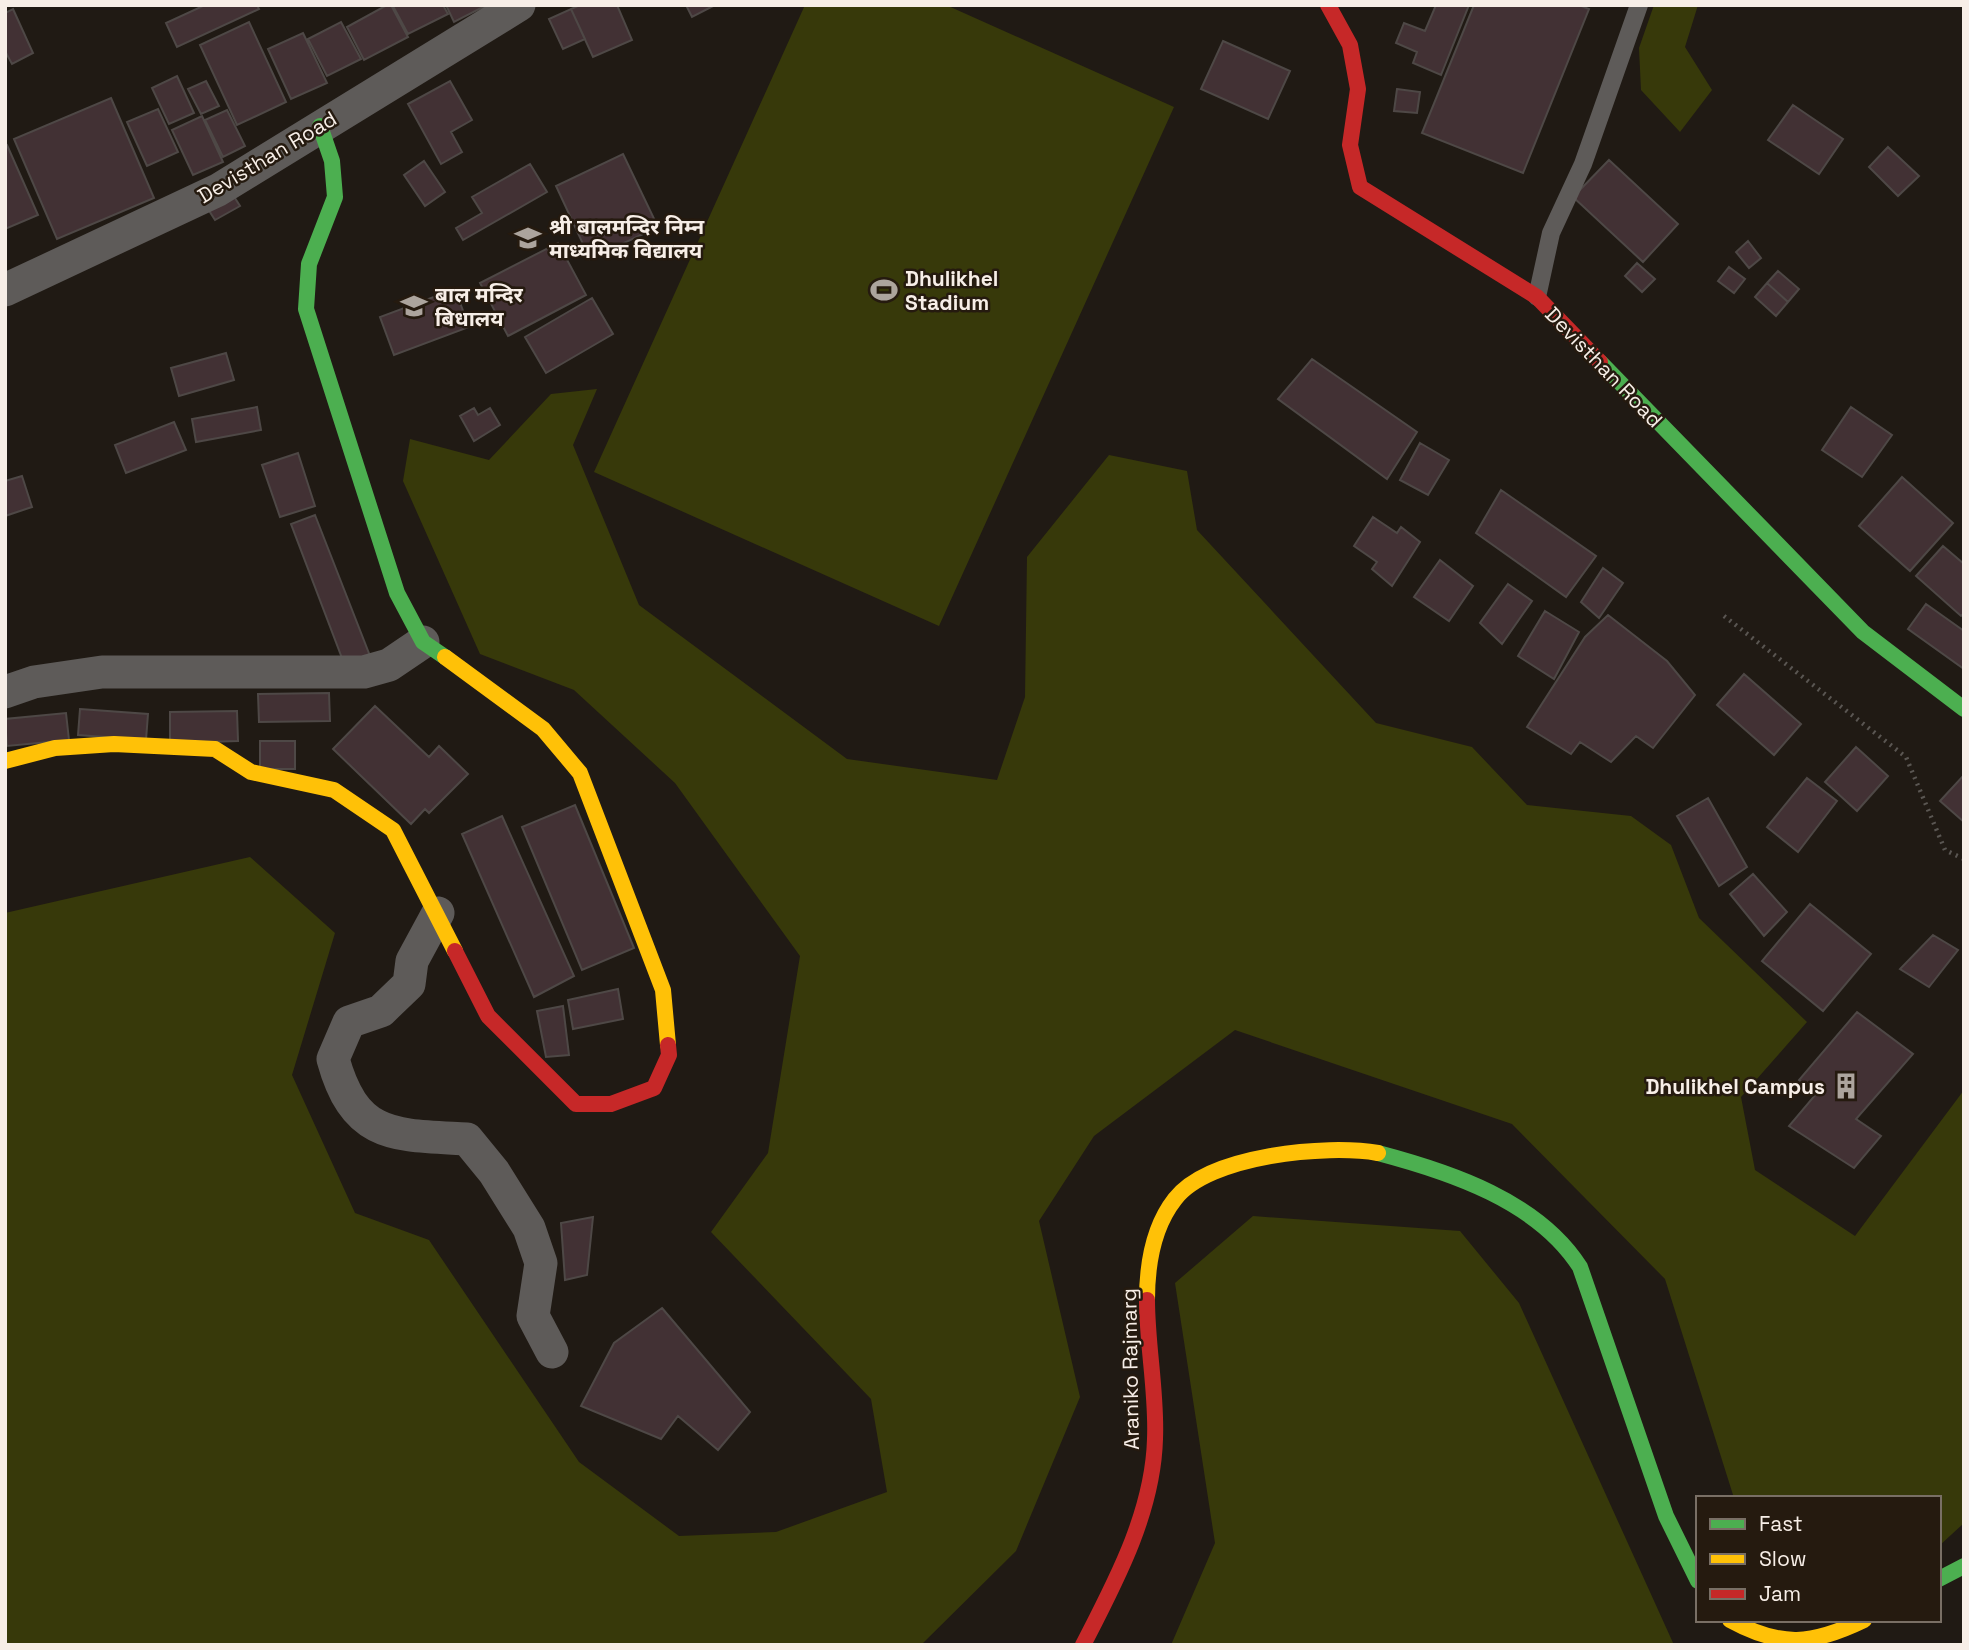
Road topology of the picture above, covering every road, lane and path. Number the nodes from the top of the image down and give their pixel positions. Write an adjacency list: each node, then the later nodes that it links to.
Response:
1 (519, 5): 4 (street, Devisthan Road)
2 (1328, 5): 6 (main road, Devisthan Road)
3 (1639, 5): 6 (lane)
4 (320, 126): 5 (street, Devisthan Road); 8 (main road)
5 (5, 290)
6 (1537, 297): 10 (main road, Devisthan Road)
7 (1724, 616): 12 (path)
8 (423, 642): 9 (street); 13 (main road)
9 (5, 692)
10 (1964, 709)
11 (5, 761): 13 (main road)
12 (1964, 859)
13 (438, 914): 14 (street)
14 (552, 1352)
15 (1964, 1566): 17 (main road)
16 (1696, 1577): 20 (main road, Araniko Rajmarg)
17 (1941, 1578)
18 (1733, 1622): 19 (main road)
19 (1860, 1622)
20 (1083, 1645)

